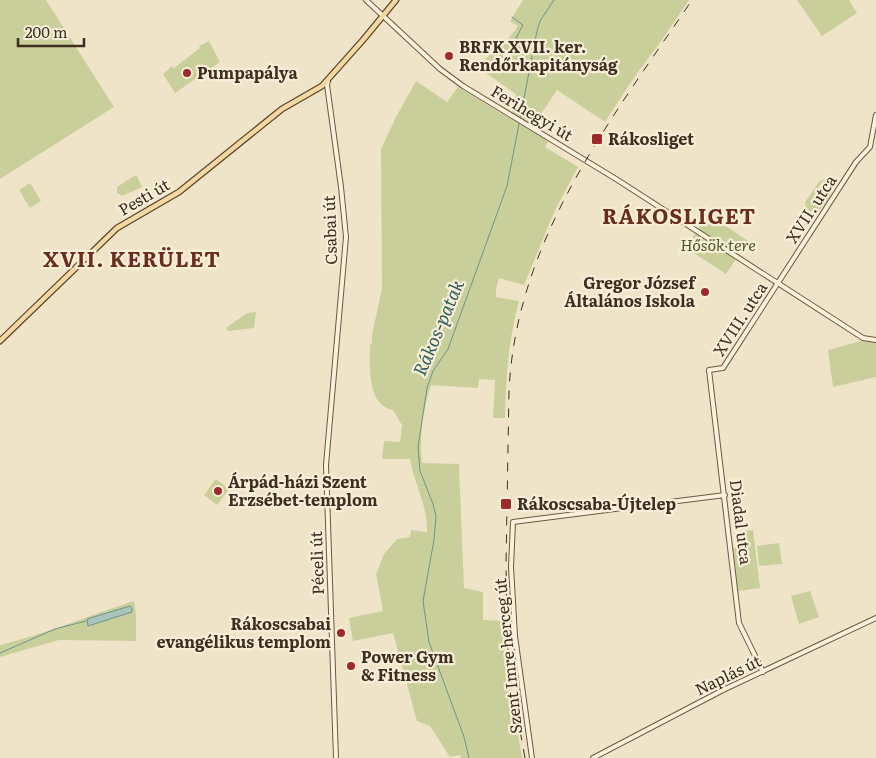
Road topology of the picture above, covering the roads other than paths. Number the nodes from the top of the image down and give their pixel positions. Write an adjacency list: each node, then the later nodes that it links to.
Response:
1 (366, 0): 3 (street, Ferihegyi út)
2 (396, 0): 3 (main road, Pesti út)
3 (383, 17): 4 (main road, Pesti út); 10 (street, Ferihegyi út)
4 (335, 71): 5 (main road, Pesti út); 8 (street, Csabai út)
5 (328, 79): 6 (main road, Pesti út); 7 (main road, Pesti út)
6 (326, 84): 7 (main road, Pesti út); 8 (street, Csabai út)
7 (313, 90): 12 (main road, Pesti út)
8 (328, 92): 13 (street, Csabai út)
9 (876, 115): 10 (street, XVII. utca)
10 (778, 283): 11 (street, Ferihegyi út); 14 (street, XVIII. utca)
11 (876, 340)
12 (0, 341)
13 (335, 368): 18 (street, Péceli út)
14 (709, 370): 15 (street, Diadal utca)
15 (725, 495): 17 (street, Diadal utca); 19 (street, Szent Imre herceg út)
16 (876, 618): 17 (street, Naplás út)
17 (763, 672): 20 (street, Naplás út)
18 (336, 758)
19 (532, 758)
20 (593, 758)

